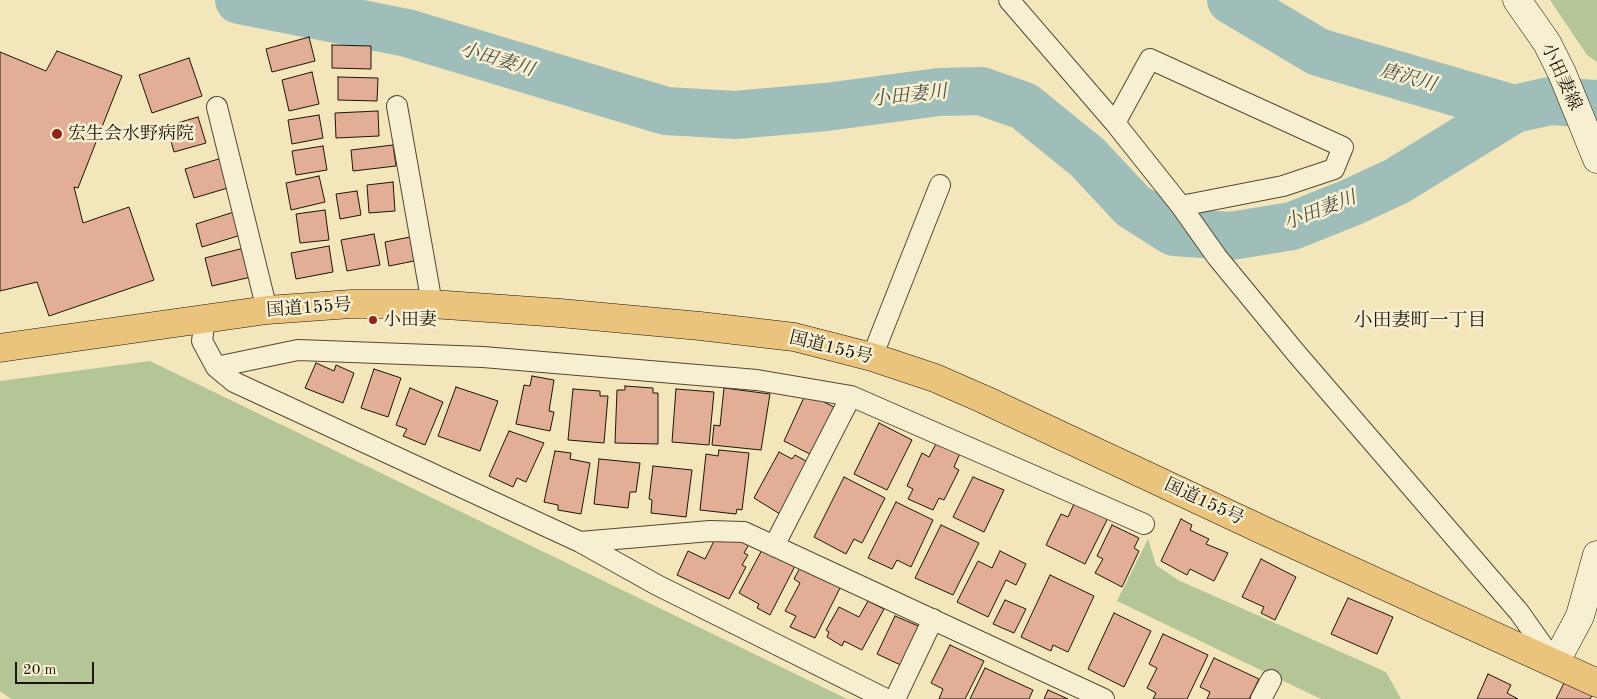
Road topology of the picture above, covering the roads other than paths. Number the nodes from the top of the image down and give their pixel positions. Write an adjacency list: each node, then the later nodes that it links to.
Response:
1 (1009, 0): 5 (street)
2 (1517, 0): 6 (street, 小田妻線)
3 (397, 106): 9 (street)
4 (218, 108): 10 (street)
5 (1115, 123): 8 (street); 8 (street)
6 (1597, 159)
7 (940, 185): 13 (street)
8 (1185, 211): 21 (street)
9 (432, 304): 10 (highway, 国道155号); 13 (highway, 国道155号)
10 (267, 310): 11 (highway, 国道155号)
11 (206, 319): 12 (highway, 国道155号); 14 (street)
12 (0, 348)
13 (872, 357): 21 (highway, 国道155号)
14 (216, 367): 15 (street); 17 (street)
15 (851, 396): 16 (street); 18 (street)
16 (1144, 524)
17 (580, 542): 18 (street); 24 (street)
18 (774, 546): 20 (street)
19 (1597, 555): 21 (street)
20 (934, 619): 25 (street); 26 (street)
21 (1555, 663): 23 (highway, 国道155号)
22 (1271, 680): 27 (street)
23 (1597, 683)
24 (886, 699)
25 (895, 699)
26 (1104, 699)
27 (1261, 699)

